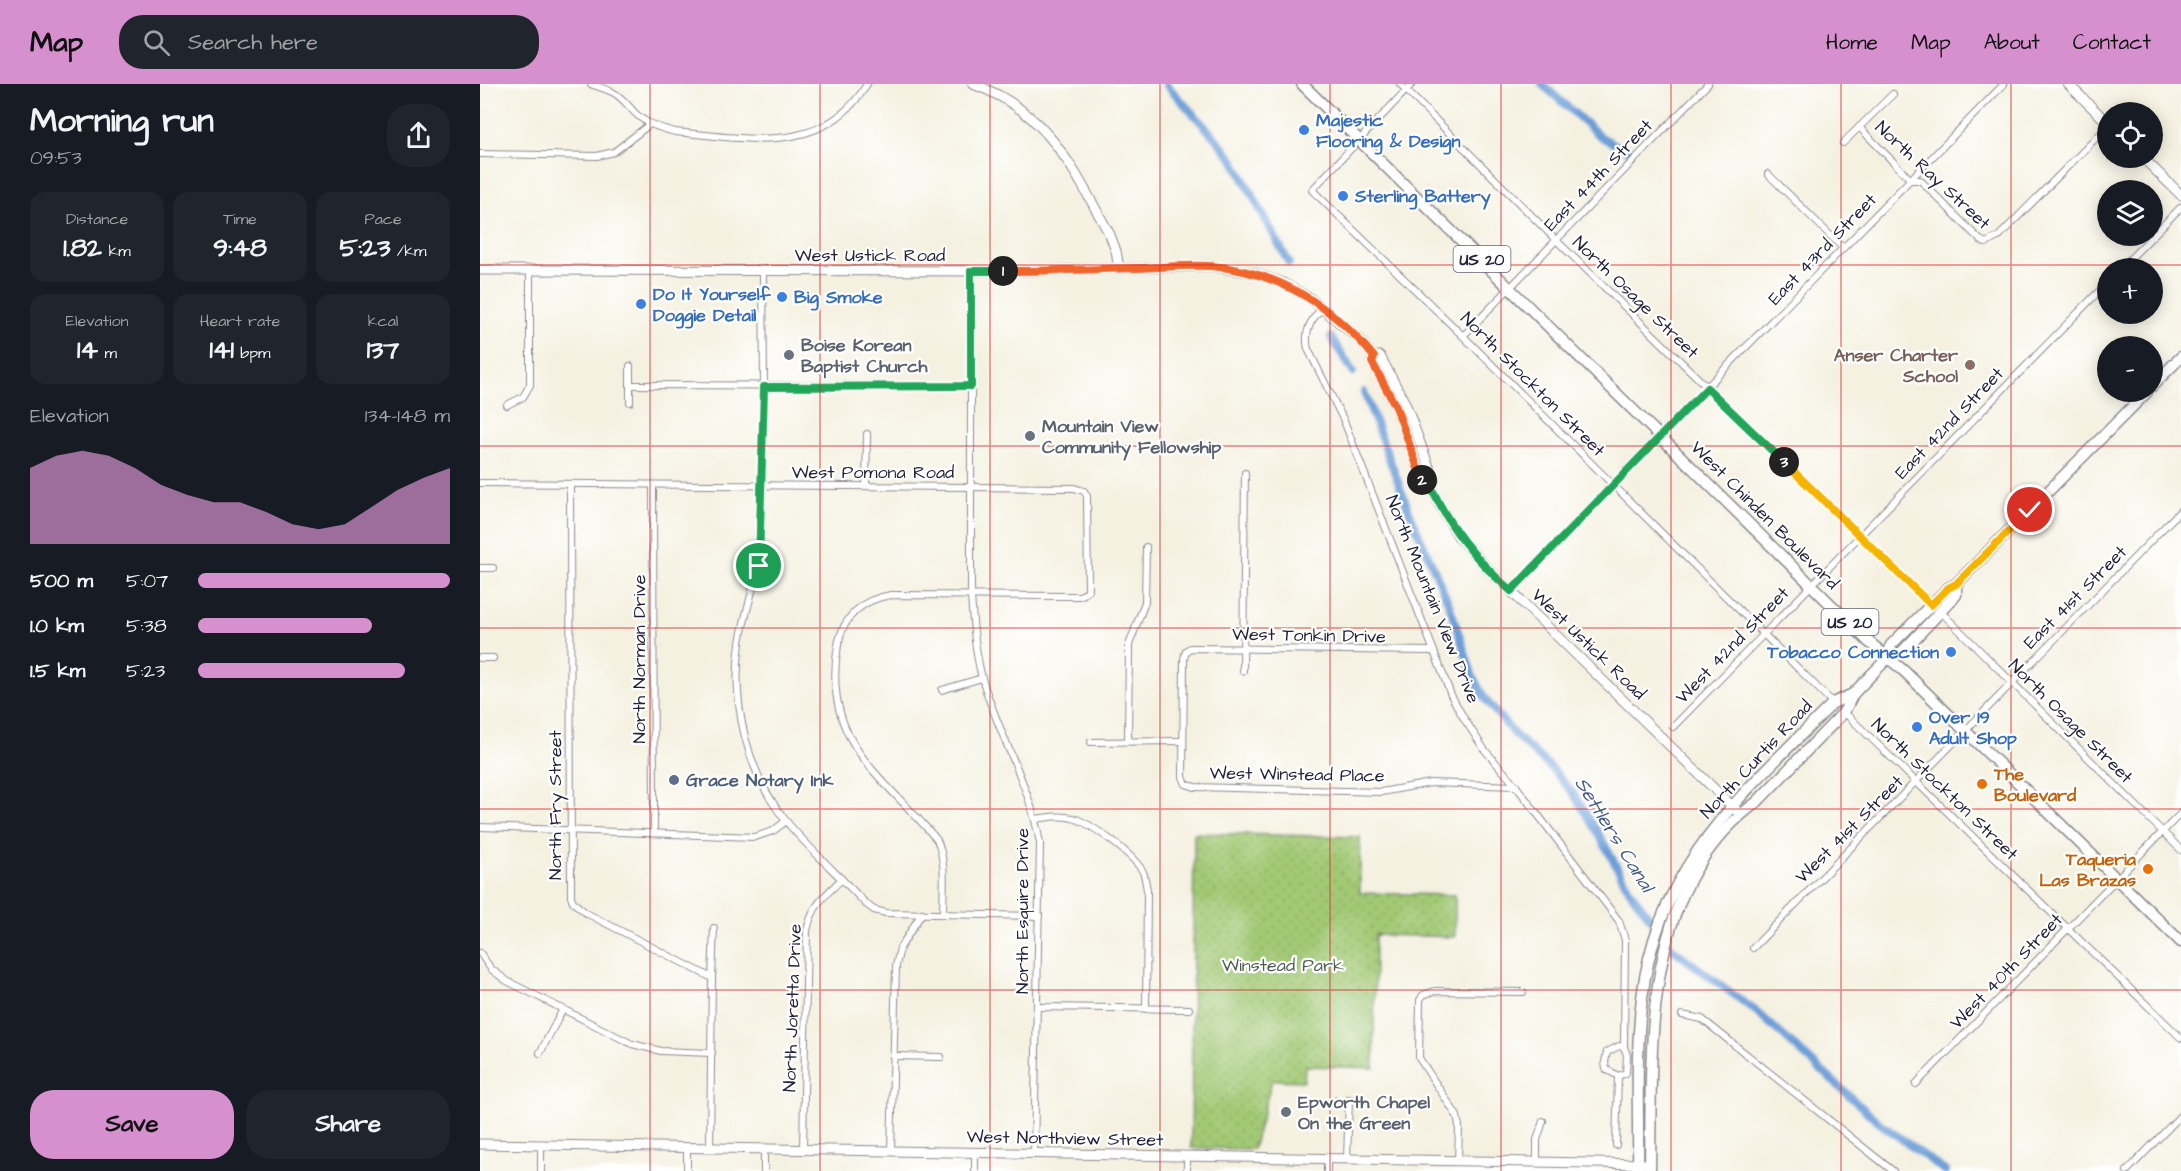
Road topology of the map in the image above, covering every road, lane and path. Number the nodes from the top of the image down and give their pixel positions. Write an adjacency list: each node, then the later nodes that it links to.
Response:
1 (591, 84): 13 (street)
2 (867, 84): 13 (street)
3 (973, 84): 27 (main road)
4 (1302, 84): 16 (main road, West Chinden Boulevard / US 20)
5 (1400, 84): 10 (street, North Osage Street)
6 (1412, 84): 10 (street)
7 (1708, 84): 24 (street, East 44th Street)
8 (2004, 84): 21 (street, East 43rd Street)
9 (2068, 84): 12 (main road)
10 (1406, 90): 16 (street); 24 (street, North Osage Street)
11 (1893, 94): 14 (street)
12 (2097, 113)
13 (650, 124): 18 (street)
14 (1859, 127): 17 (street); 21 (street, North Ray Street)
15 (2097, 135): 21 (street, North Ray Street)
16 (1359, 139): 32 (main road, West Chinden Boulevard / US 20); 35 (street, North Stockton Street)
17 (1843, 143)
18 (480, 154)
19 (2153, 168): 22 (main road)
20 (1768, 174): 25 (street)
21 (1911, 180): 25 (street, East 43rd Street)
22 (2181, 195)
23 (2181, 207): 26 (street)
24 (1556, 240): 32 (street, East 44th Street); 42 (street, North Osage Street)
25 (1843, 248): 42 (street, East 43rd Street)
26 (2131, 258)
27 (1119, 268): 30 (main road, West Ustick Road); 34 (main road, West Ustick Road)
28 (480, 270): 29 (main road, West Ustick Road)
29 (530, 270): 31 (main road, West Ustick Road); 45 (street)
30 (971, 271): 31 (main road, West Ustick Road); 40 (street, North Esquire Drive)
31 (763, 272): 41 (street)
32 (1510, 288): 35 (street, East 44th Street); 47 (main road, West Chinden Boulevard / US 20)
33 (2097, 293): 57 (street, East 42nd Street)
34 (1322, 308): 63 (main road, West Ustick Road); 69 (street, North Mountain View Drive)
35 (1463, 336): 50 (street, North Stockton Street)
36 (2181, 357): 38 (main road)
37 (630, 366): 39 (street)
38 (2163, 375)
39 (630, 385): 41 (street); 43 (street)
40 (971, 386): 41 (street); 55 (street, North Esquire Drive)
41 (764, 387): 53 (street)
42 (1707, 388): 47 (street, East 43rd Street); 57 (street, North Osage Street)
43 (630, 402)
44 (2137, 402): 62 (main road)
45 (507, 405)
46 (867, 434): 54 (street)
47 (1661, 435): 50 (street, East 43rd Street); 61 (main road, West Chinden Boulevard / US 20)
48 (1245, 473): 68 (street)
49 (480, 483): 51 (street, West Pomona Road)
50 (1613, 484): 63 (street, East 43rd Street); 67 (street, North Stockton Street)
51 (570, 485): 52 (street, West Pomona Road); 93 (street, North Fry Street)
52 (653, 485): 53 (street, West Pomona Road); 95 (street, North Norman Drive)
53 (761, 486): 54 (street, West Pomona Road); 91 (street)
54 (867, 486): 55 (street, West Pomona Road)
55 (972, 487): 64 (street, North Esquire Drive); 64 (street, West Pomona Road)
56 (2181, 510): 75 (street, East 41st Street)
57 (1860, 536): 61 (street, East 42nd Street); 65 (street, North Osage Street)
58 (1146, 546): 82 (street)
59 (480, 568): 60 (street)
60 (493, 568)
61 (1812, 584): 67 (street, West 42nd Street); 72 (main road, West Chinden Boulevard / US 20)
62 (1956, 584): 65 (main road); 66 (main road)
63 (1511, 591): 87 (main road, West Ustick Road)
64 (971, 596): 74 (street, North Esquire Drive); 101 (street)
65 (1931, 605): 72 (main road)
66 (1941, 612): 72 (main road); 75 (street, North Osage Street)
67 (1763, 634): 78 (street, North Stockton Street); 80 (street, West 42nd Street)
68 (1244, 649): 69 (street, West Tonkin Drive); 73 (street); 83 (street, West Tonkin Drive)
69 (1432, 651): 86 (street, North Mountain View Drive)
70 (480, 658): 71 (street)
71 (493, 658)
72 (1888, 658): 77 (main road, North Curtis Road); 81 (main road, West Chinden Boulevard / US 20)
73 (1243, 671)
74 (982, 678): 76 (street); 90 (street, North Esquire Drive)
75 (2013, 682): 81 (street, East 41st Street); 94 (street, North Osage Street)
76 (942, 690)
77 (1853, 694): 78 (main road, North Curtis Road); 79 (main road, North Curtis Road)
78 (1833, 703): 87 (main road, North Curtis Road)
79 (1844, 712): 85 (street, North Stockton Street); 89 (main road, North Curtis Road)
80 (1673, 727)
81 (1965, 731): 85 (street, West 41st Street); 98 (main road, West Chinden Boulevard / US 20)
82 (1128, 741): 83 (street); 84 (street)
83 (1183, 741): 86 (street, West Winstead Place)
84 (1091, 742)
85 (1917, 782): 104 (street, North Stockton Street); 106 (street, West 41st Street)
86 (1516, 786): 116 (street, North Mountain View Drive)
87 (1731, 806): 89 (main road, West Ustick Road); 99 (main road, North Curtis Road)
88 (2181, 813): 94 (street, West 40th Street)
89 (1740, 814): 99 (main road, North Curtis Road)
90 (1036, 819): 102 (street, North Esquire Drive); 112 (street)
91 (786, 821): 95 (street); 97 (street)
92 (480, 827): 93 (street)
93 (570, 830): 95 (street); 108 (street, North Fry Street)
94 (2162, 832): 96 (street, North Osage Street); 98 (street, West 40th Street)
95 (654, 833)
96 (2181, 850)
97 (842, 879): 100 (street); 134 (street, North Joretta Drive)
98 (2117, 879): 104 (street, West 40th Street); 105 (main road, West Chinden Boulevard / US 20)
99 (1670, 910): 144 (main road, North Curtis Road); 144 (main road, North Curtis Road)
100 (922, 914): 101 (street); 119 (street)
101 (943, 914): 102 (street)
102 (1039, 916): 110 (street, North Esquire Drive)
103 (714, 928): 108 (street)
104 (2069, 930): 115 (street, North Stockton Street); 122 (street, West 40th Street)
105 (2181, 942)
106 (1753, 948)
107 (480, 953): 111 (street)
108 (712, 978): 118 (street)
109 (1523, 992): 141 (street)
110 (1037, 1007): 112 (street); 137 (street, North Esquire Drive)
111 (562, 1009): 117 (street); 118 (street)
112 (1146, 1009): 113 (street)
113 (1189, 1009)
114 (1682, 1015): 151 (street)
115 (2181, 1038)
116 (1624, 1047): 121 (street); 121 (street)
117 (540, 1053)
118 (712, 1053): 132 (street)
119 (893, 1056): 120 (street); 135 (street)
120 (941, 1057)
121 (1618, 1076): 130 (street)
122 (1916, 1084)
123 (1338, 1099): 124 (street)
124 (1349, 1099): 125 (street); 140 (street)
125 (1360, 1100)
126 (2181, 1115): 152 (street)
127 (1543, 1121): 142 (street)
128 (480, 1144): 129 (main road, West Northview Street)
129 (541, 1145): 131 (main road, West Northview Street); 145 (street)
130 (1616, 1145)
131 (687, 1148): 132 (main road, West Northview Street); 146 (street)
132 (711, 1149): 133 (main road, West Northview Street)
133 (764, 1149): 134 (main road, West Northview Street); 147 (street)
134 (802, 1150): 135 (main road, West Northview Street)
135 (891, 1152): 136 (main road, West Northview Street)
136 (975, 1154): 137 (main road, West Northview Street); 148 (street)
137 (1034, 1155): 138 (main road, West Northview Street)
138 (1187, 1157): 139 (main road, West Northview Street); 149 (street)
139 (1327, 1158): 140 (main road, West Northview Street); 150 (street)
140 (1347, 1158): 141 (main road, West Northview Street)
141 (1458, 1161): 143 (main road, West Northview Street)
142 (1537, 1162): 143 (main road, West Northview Street); 144 (main road, West Northview Street)
143 (1491, 1166)
144 (1644, 1168)
145 (541, 1171)
146 (687, 1171)
147 (764, 1171)
148 (975, 1171)
149 (1187, 1171)
150 (1327, 1171)
151 (1893, 1171)
152 (2127, 1171)

